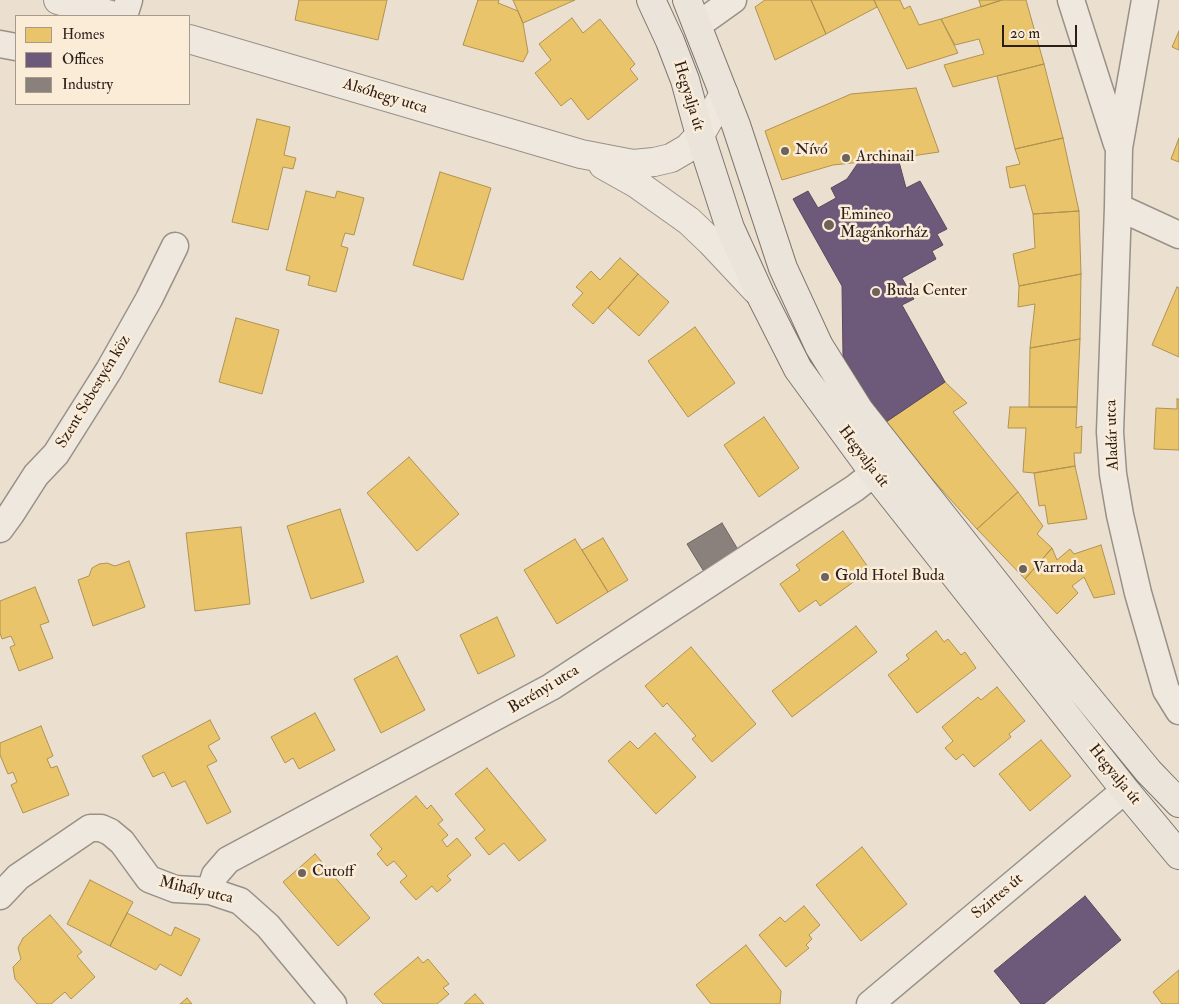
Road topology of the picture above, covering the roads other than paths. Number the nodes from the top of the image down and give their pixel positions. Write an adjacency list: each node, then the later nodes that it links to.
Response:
1 (58, 0): 8 (street)
2 (129, 0): 9 (street)
3 (651, 0): 15 (main road, Hegyalja út)
4 (687, 0): 10 (main road, Hegyalja út)
5 (733, 0): 10 (street)
6 (1071, 0): 16 (street, Aladár utca)
7 (1145, 0): 16 (street, Aladár utca)
8 (110, 15)
9 (124, 15)
10 (698, 25): 14 (main road, Hegyalja út)
11 (190, 39): 17 (street, Alsóhegy utca)
12 (0, 44): 13 (street)
13 (15, 47)
14 (724, 94): 15 (street, Alsóhegy utca); 26 (main road, Hegyalja út)
15 (700, 135): 17 (street, Alsóhegy utca); 21 (main road, Hegyalja út)
16 (1118, 148): 18 (street, Aladár utca)
17 (581, 154): 21 (street, Alsóhegy utca)
18 (1118, 207): 19 (street); 24 (street, Aladár utca)
19 (1179, 235)
20 (175, 246): 23 (street, Szent Sebestyén köz)
21 (760, 294): 22 (main road, Hegyalja út)
22 (874, 473): 25 (main road, Hegyalja út); 28 (street, Berényi utca)
23 (0, 529)
24 (1179, 711)
25 (1126, 790): 27 (main road, Hegyalja út); 31 (street, Szirtes út)
26 (1179, 803)
27 (1179, 855)
28 (210, 891): 29 (street, Mihály utca); 30 (street, Mihály utca)
29 (0, 896)
30 (333, 1004)
31 (870, 1004)

